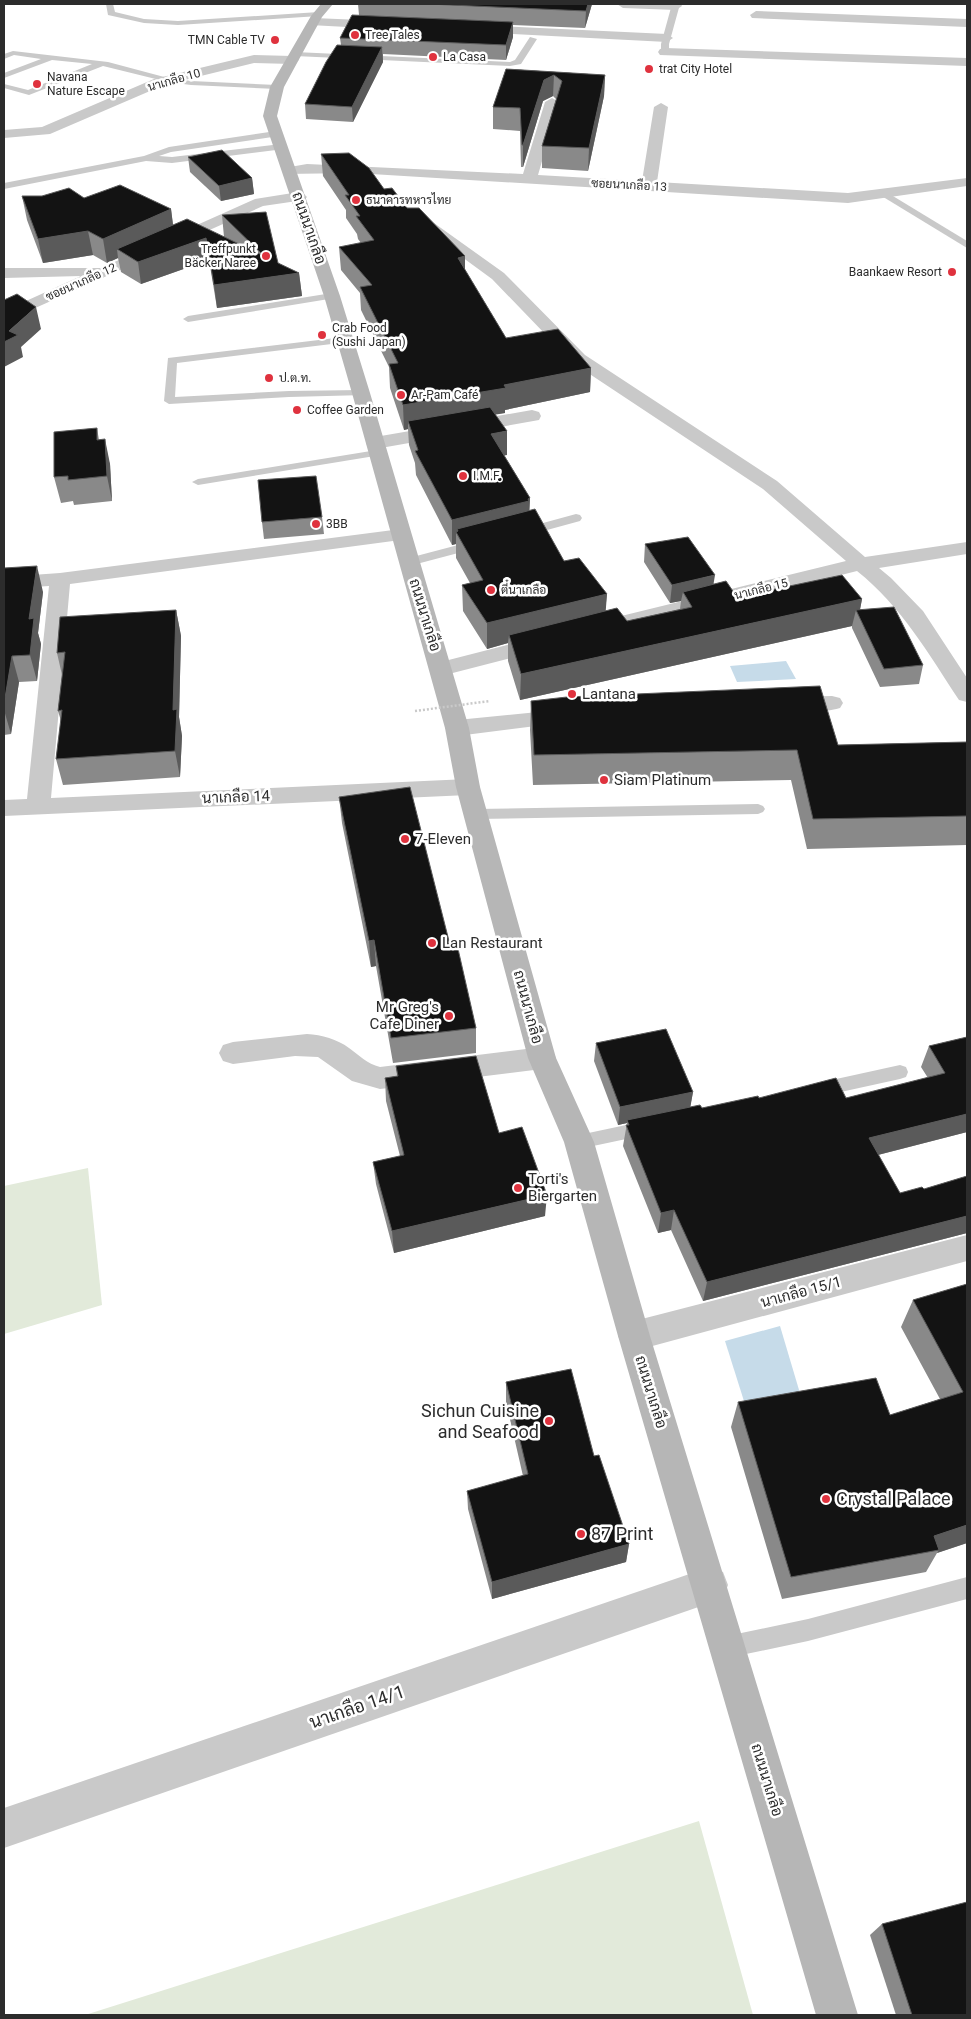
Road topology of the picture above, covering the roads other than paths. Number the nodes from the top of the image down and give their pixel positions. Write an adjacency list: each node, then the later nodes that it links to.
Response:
1 (110, 4): 5 (lane)
2 (623, 4): 3 (street)
3 (676, 5): 10 (lane)
4 (757, 9): 6 (street); 11 (street)
5 (320, 13): 7 (street); 14 (street, ถนนนาเกลือ)
6 (967, 23)
7 (393, 26)
8 (462, 29): 10 (street)
9 (533, 39): 14 (lane)
10 (666, 45): 11 (street)
11 (750, 55): 15 (street)
12 (4, 57): 13 (lane)
13 (53, 57): 16 (lane); 17 (lane)
14 (294, 57): 18 (street, นาเกลือ 10); 20 (street, ถนนนาเกลือ)
15 (967, 62)
16 (101, 64): 18 (lane); 19 (lane)
17 (4, 76)
18 (168, 80): 20 (lane); 23 (street, นาเกลือ 10)
19 (4, 86)
20 (277, 87): 24 (street, ถนนนาเกลือ)
21 (552, 102): 27 (street)
22 (662, 107): 30 (street)
23 (4, 134)
24 (282, 151): 25 (lane); 25 (lane); 26 (street, ซอยนาเกลือ 13); 33 (street, ถนนนาเกลือ)
25 (146, 158): 29 (lane)
26 (355, 169): 27 (street, ซอยนาเกลือ 13); 31 (street)
27 (529, 179): 30 (street, ซอยนาเกลือ 13)
28 (967, 182): 32 (street, ซอยนาเกลือ 13)
29 (4, 186)
30 (649, 187): 32 (street, ซอยนาเกลือ 13)
31 (379, 188)
32 (883, 193): 35 (lane)
33 (299, 197): 36 (street, ซอยนาเกลือ 12); 38 (street, ถนนนาเกลือ)
34 (398, 204): 52 (street)
35 (967, 245)
36 (106, 271): 37 (street); 39 (street, ซอยนาเกลือ 12)
37 (4, 273)
38 (332, 296): 40 (lane); 41 (street, ถนนนาเกลือ)
39 (4, 317)
40 (188, 319)
41 (344, 340): 42 (street, ถนนนาเกลือ); 42 (lane)
42 (361, 393): 44 (street, ถนนนาเกลือ)
43 (532, 416): 44 (street)
44 (376, 448): 45 (lane); 47 (street, ถนนนาเกลือ)
45 (198, 482)
46 (576, 518): 48 (lane)
47 (401, 535): 51 (street, ถนนนาเกลือ); 53 (street)
48 (511, 535)
49 (493, 540): 51 (lane)
50 (967, 548): 52 (street, นาเกลือ 15)
51 (409, 562): 57 (street, ถนนนาเกลือ)
52 (861, 564): 55 (street, นาเกลือ 15); 58 (street)
53 (60, 578): 54 (street); 64 (street)
54 (4, 583)
55 (600, 628)
56 (561, 638): 57 (street)
57 (440, 669): 62 (street, ถนนนาเกลือ)
58 (967, 695)
59 (832, 703): 60 (street)
60 (764, 705)
61 (589, 714): 62 (street)
62 (457, 728): 63 (street, ถนนนาเกลือ)
63 (468, 787): 64 (street, นาเกลือ 14); 67 (street, ถนนนาเกลือ)
64 (38, 806): 65 (street, นาเกลือ 14)
65 (4, 808)
66 (758, 809): 67 (lane)
67 (476, 814): 69 (street, ถนนนาเกลือ)
68 (233, 1053): 69 (street)
69 (542, 1058): 73 (street, ถนนนาเกลือ)
70 (900, 1072): 71 (lane)
71 (802, 1093)
72 (657, 1125): 73 (lane)
73 (579, 1142): 75 (street, ถนนนาเกลือ)
74 (967, 1248): 75 (street, นาเกลือ 15/1)
75 (634, 1336): 76 (street, ถนนนาเกลือ)
76 (710, 1585): 78 (street, ถนนนาเกลือ); 79 (street, นาเกลือ 14/1)
77 (967, 1588): 78 (lane)
78 (727, 1647): 80 (street, ถนนนาเกลือ)
79 (4, 1828)
80 (837, 2015)

